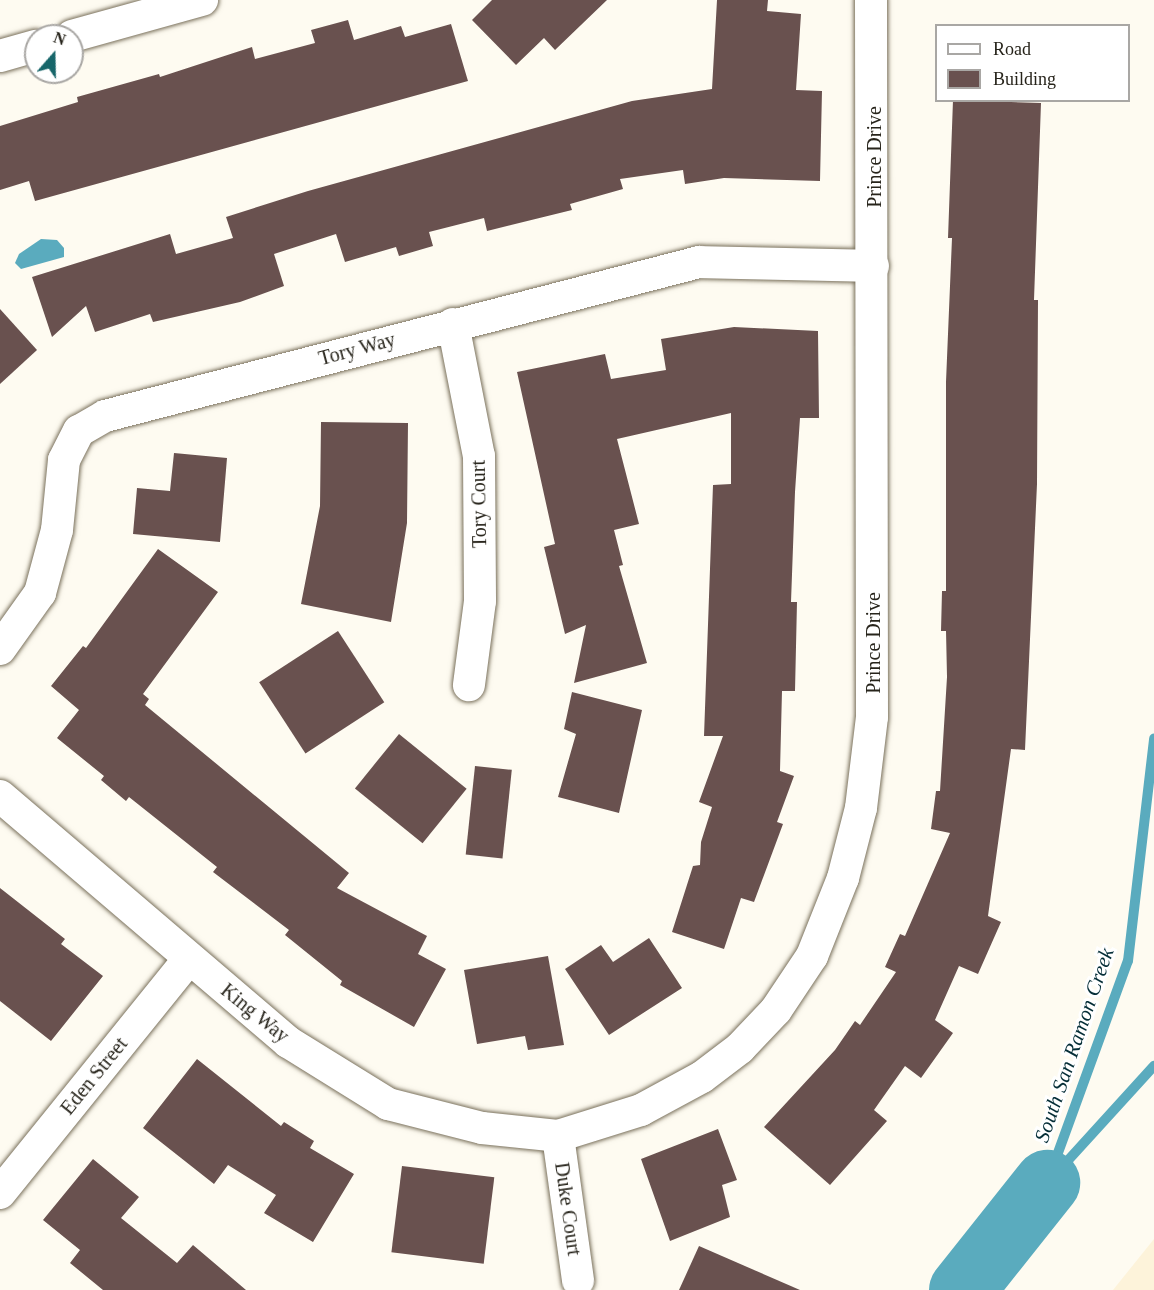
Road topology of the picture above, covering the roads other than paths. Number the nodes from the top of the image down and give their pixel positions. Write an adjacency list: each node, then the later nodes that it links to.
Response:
1 (202, 0): 3 (street)
2 (871, 0): 6 (street, Prince Drive)
3 (84, 33)
4 (24, 49): 5 (street)
5 (0, 56)
6 (873, 266): 7 (street, Tory Way); 12 (street, Prince Drive)
7 (453, 324): 8 (street, Tory Way); 9 (street, Tory Court)
8 (0, 649)
9 (469, 685)
10 (0, 796): 11 (street, King Way)
11 (189, 959): 12 (street, King Way); 13 (street, Eden Street)
12 (558, 1136): 14 (street, Duke Court)
13 (0, 1193)
14 (578, 1281)

